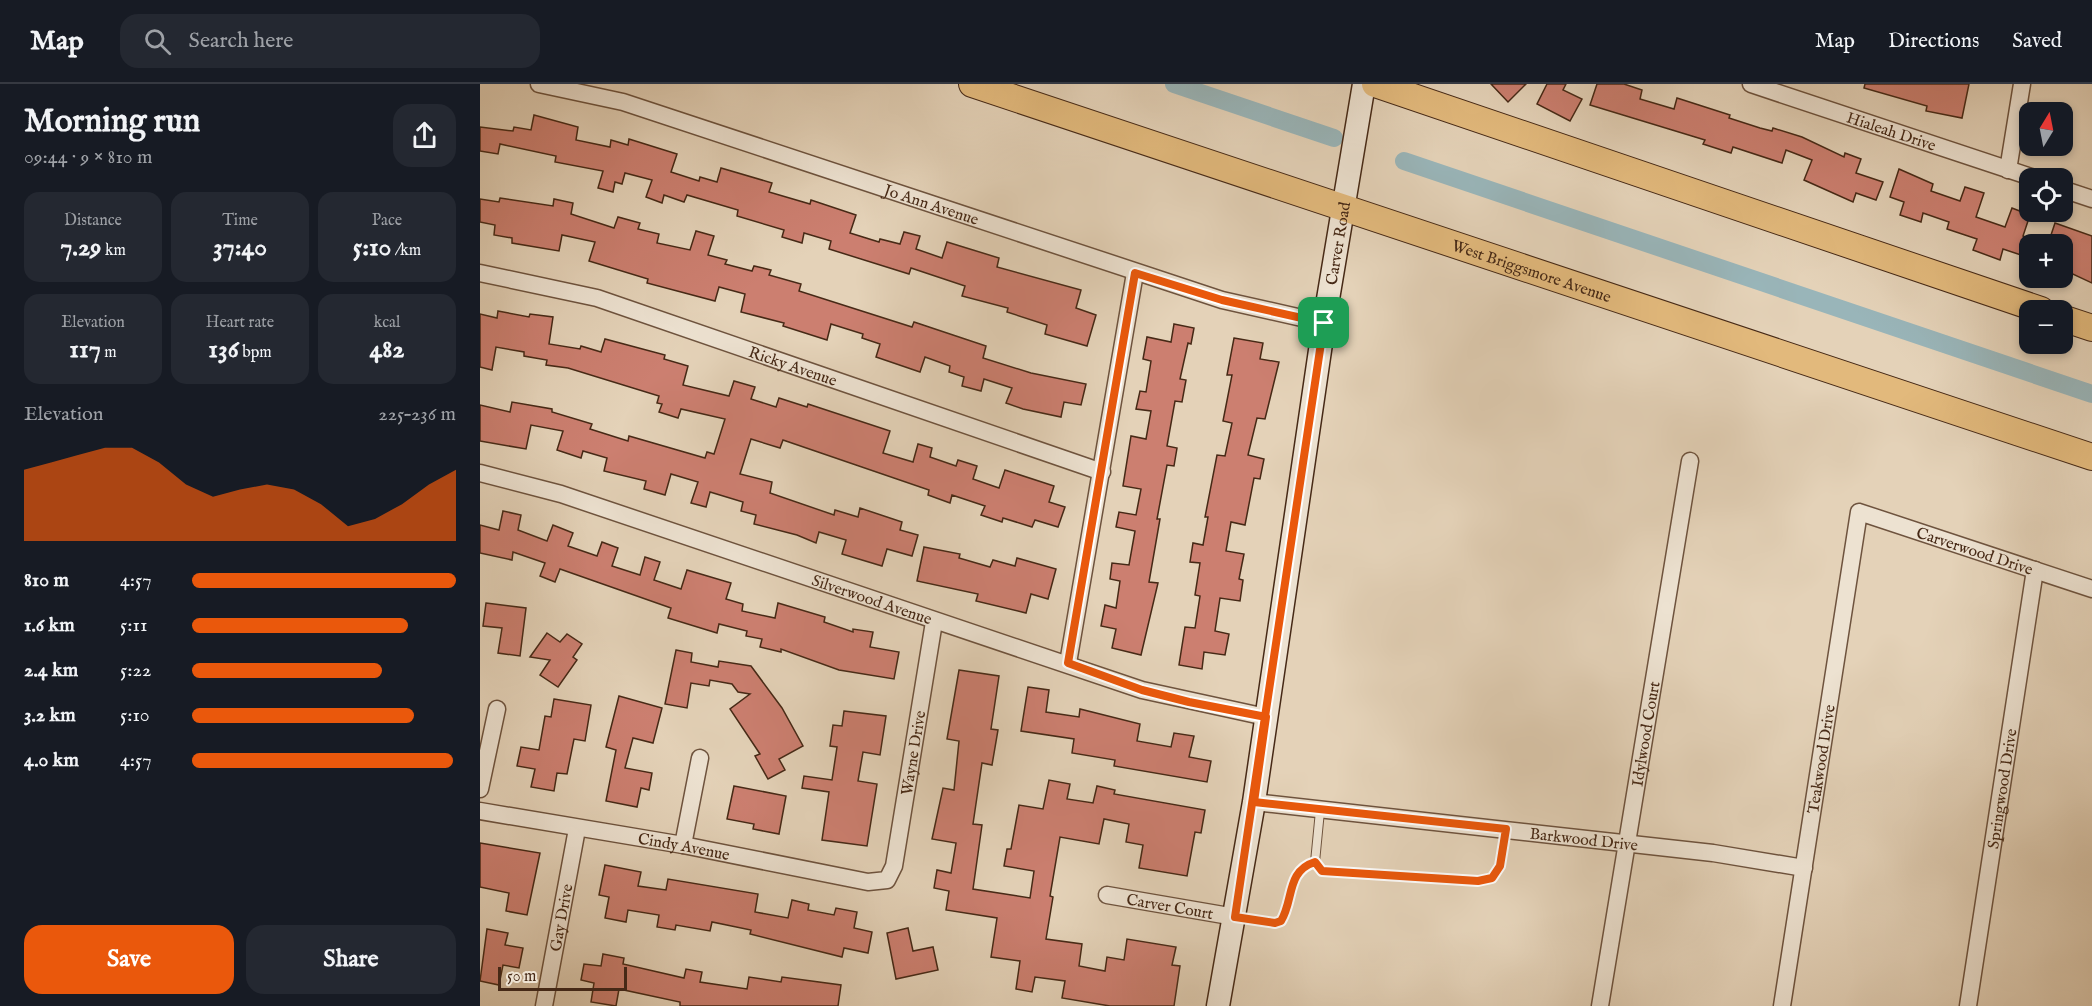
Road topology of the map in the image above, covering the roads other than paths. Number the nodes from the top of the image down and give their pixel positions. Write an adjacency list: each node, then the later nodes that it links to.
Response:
1 (540, 84): 13 (street, Jo Ann Avenue)
2 (972, 84): 11 (main road, West Briggsmore Avenue)
3 (1364, 84): 11 (street, Carver Road)
4 (1375, 84): 14 (main road)
5 (1751, 84): 7 (street, Hialeah Drive)
6 (2022, 84): 7 (street)
7 (2008, 170): 8 (street, Hialeah Drive)
8 (2019, 173)
9 (2073, 193): 10 (street)
10 (2092, 199)
11 (1343, 208): 16 (street, Carver Road); 18 (main road, West Briggsmore Avenue)
12 (480, 273): 20 (street, Ricky Avenue)
13 (1135, 273): 16 (street, Jo Ann Avenue); 20 (street)
14 (2019, 303)
15 (2073, 322): 17 (main road)
16 (1324, 323): 28 (street, Carver Road)
17 (2092, 328)
18 (2092, 457)
19 (1690, 461): 36 (street, Idylwood Court)
20 (1102, 472): 26 (street)
21 (480, 473): 25 (street, Silverwood Avenue)
22 (1859, 512): 23 (street, Carverwood Drive); 39 (street, Teakwood Drive)
23 (2035, 570): 24 (street, Carverwood Drive); 47 (street, Springwood Drive)
24 (2092, 589)
25 (934, 622): 26 (street, Silverwood Avenue); 40 (street, Wayne Drive)
26 (1068, 663): 28 (street, Silverwood Avenue)
27 (497, 710): 30 (street)
28 (1266, 717): 31 (street, Carver Road)
29 (700, 758): 37 (street)
30 (480, 789)
31 (1254, 802): 32 (street, Barkwood Drive); 42 (street, Carver Road)
32 (1320, 810): 35 (street, Barkwood Drive); 38 (lane)
33 (480, 811): 34 (street, Cindy Avenue)
34 (577, 829): 37 (street, Cindy Avenue); 43 (street, Gay Drive)
35 (1506, 829): 36 (street, Barkwood Drive); 38 (lane)
36 (1627, 843): 39 (street, Barkwood Drive); 45 (street, Idylwood Court)
37 (683, 844): 40 (street, Cindy Avenue)
38 (1315, 862): 42 (lane)
39 (1804, 868): 46 (street, Teakwood Drive)
40 (887, 880)
41 (1107, 895): 42 (street, Carver Court)
42 (1235, 917): 44 (street, Carver Road)
43 (544, 1006)
44 (1218, 1006)
45 (1600, 1006)
46 (1782, 1006)
47 (1968, 1006)

